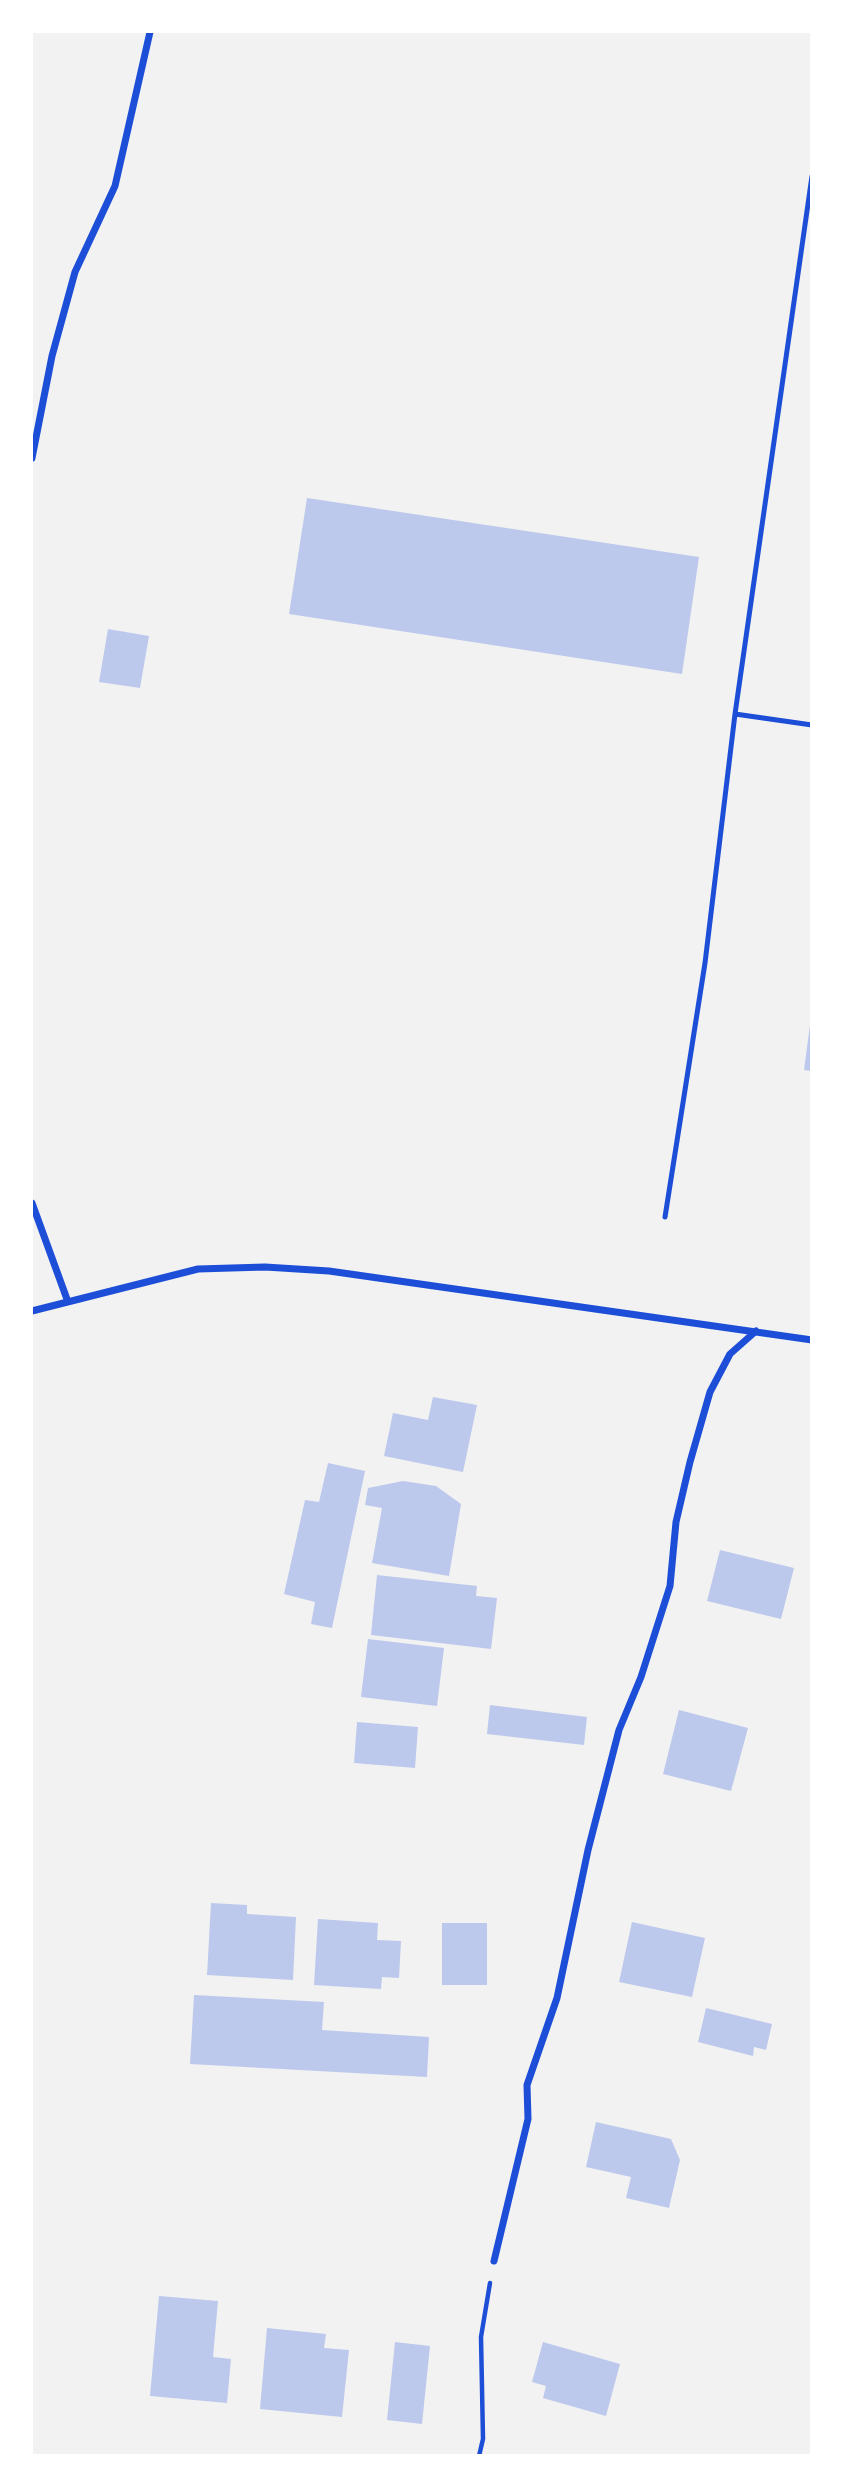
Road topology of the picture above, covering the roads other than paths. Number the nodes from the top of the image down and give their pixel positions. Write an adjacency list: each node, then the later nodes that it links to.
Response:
1 (150, 32): 3 (street)
2 (811, 176): 4 (lane)
3 (32, 458)
4 (735, 714): 5 (lane); 7 (lane)
5 (811, 725)
6 (32, 1203): 8 (street)
7 (665, 1217)
8 (68, 1302): 9 (street); 10 (street)
9 (32, 1311)
10 (755, 1331): 11 (street); 12 (street)
11 (811, 1340)
12 (494, 2262)

